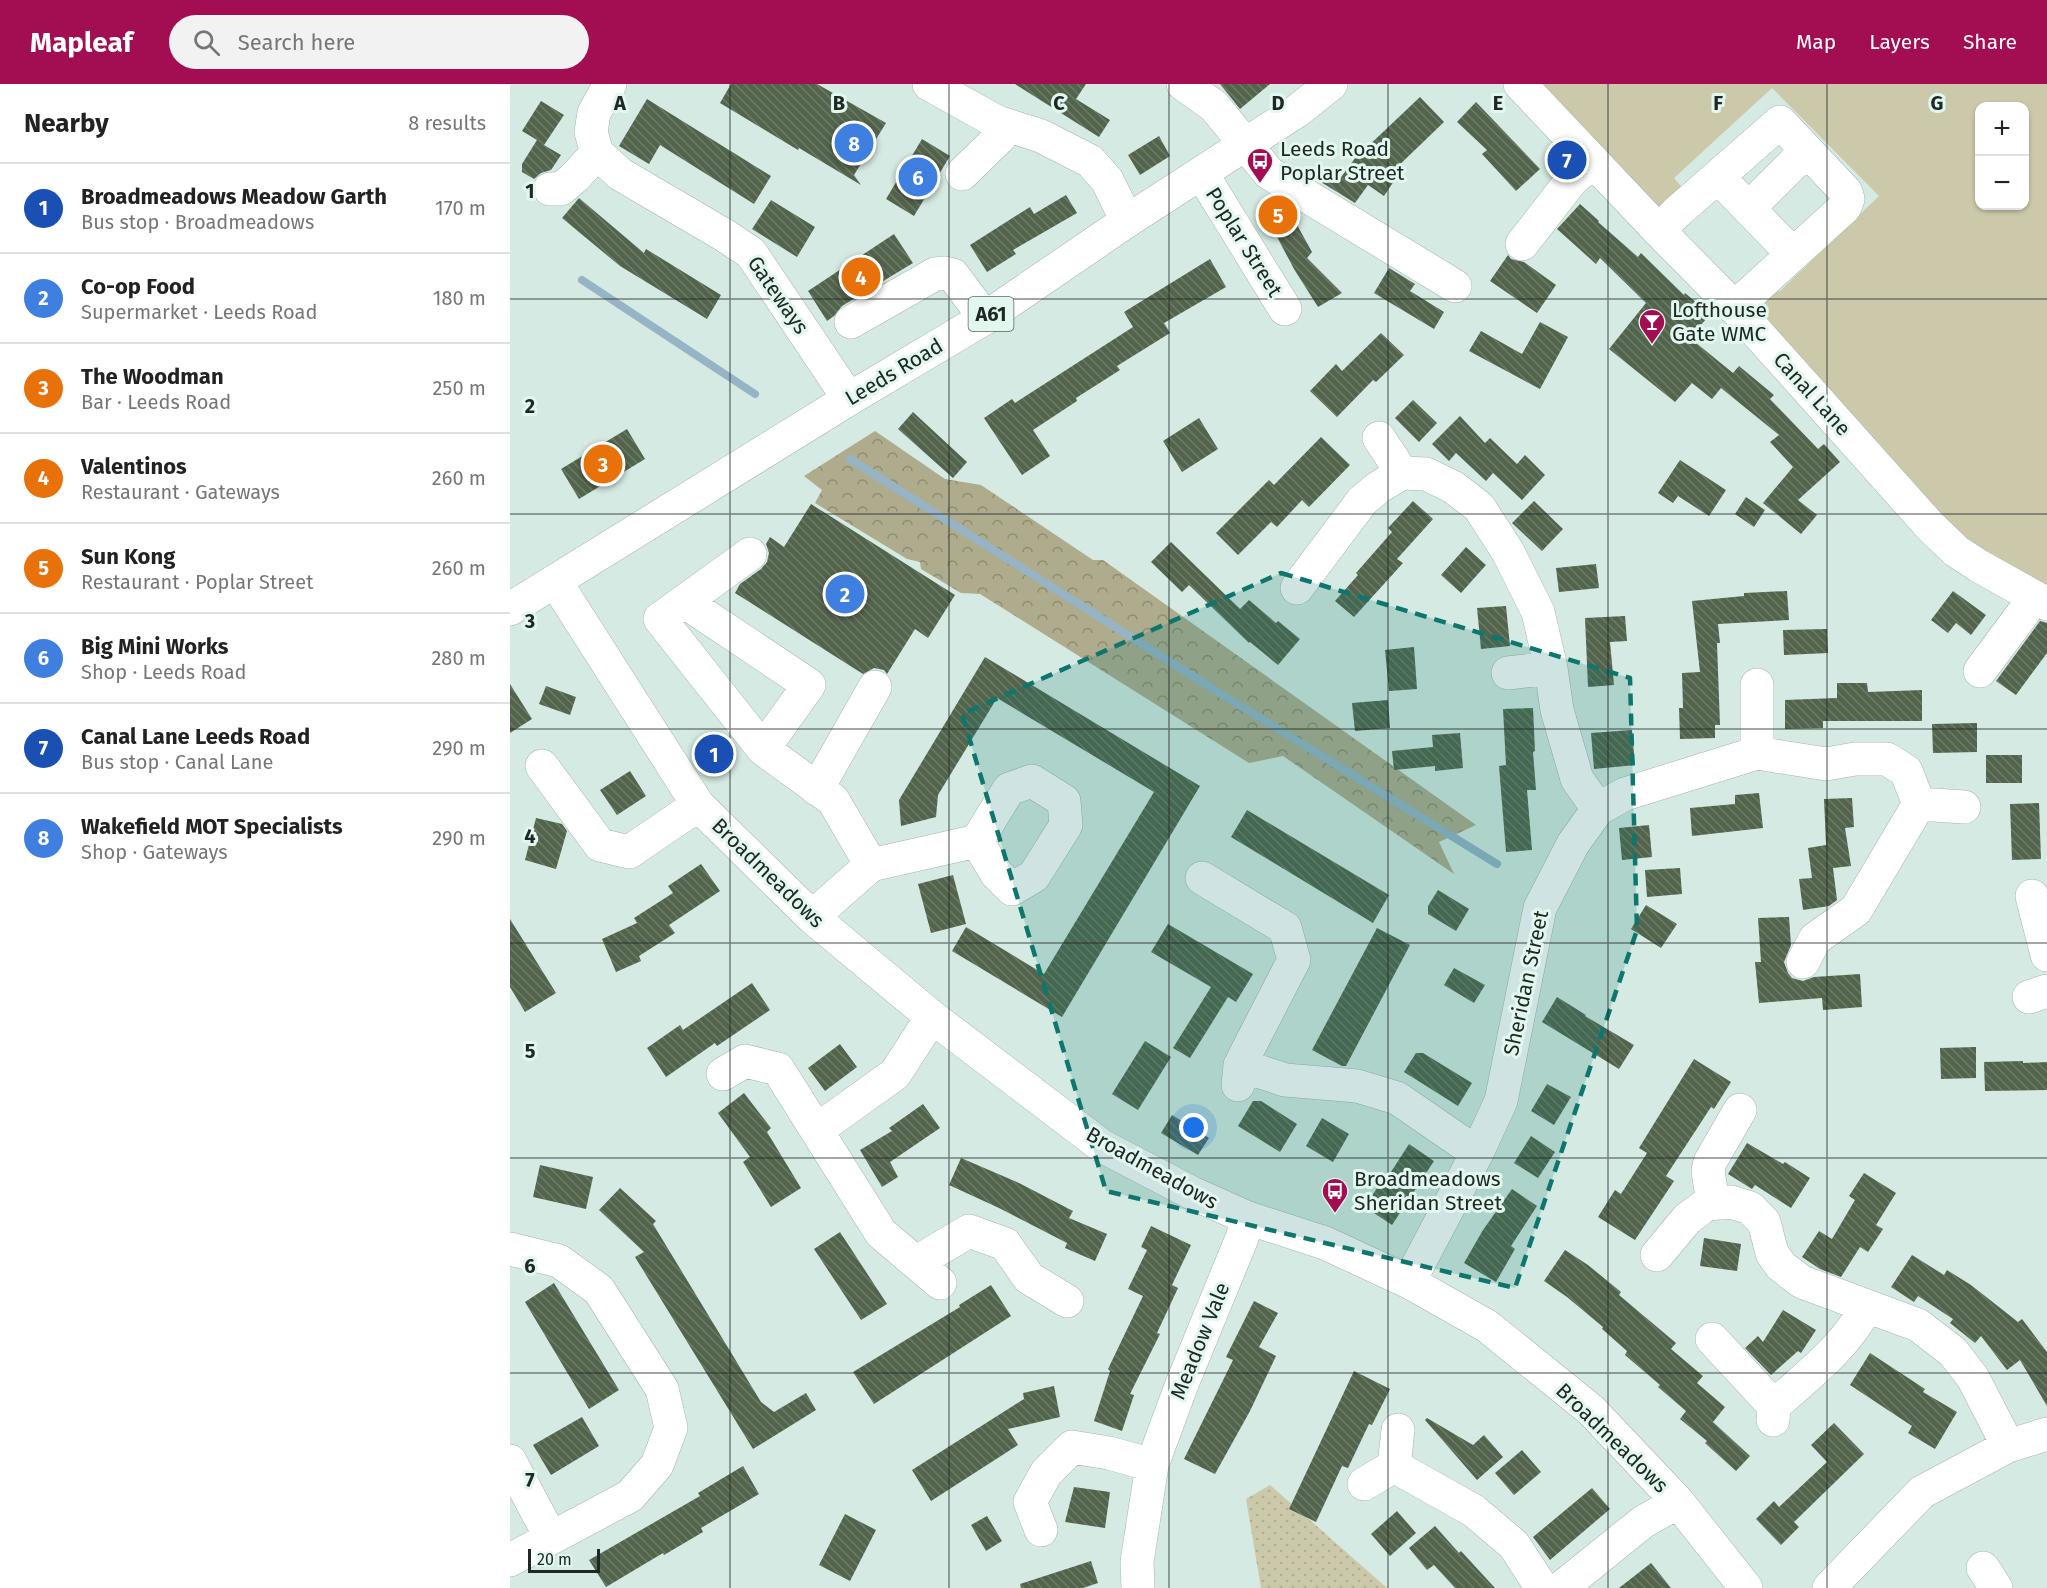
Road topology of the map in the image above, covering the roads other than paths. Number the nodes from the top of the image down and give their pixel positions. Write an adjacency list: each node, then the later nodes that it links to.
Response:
1 (610, 84): 8 (street)
2 (929, 84): 6 (street)
3 (1183, 84): 7 (street)
4 (1331, 84): 7 (street, Leeds Road / A61)
5 (1520, 84): 10 (street, Canal Lane)
6 (1006, 125): 11 (street); 16 (street)
7 (1246, 145): 12 (street, Leeds Road / A61); 20 (street)
8 (597, 153): 14 (street); 25 (street, Gateways)
9 (1798, 159): 15 (street)
10 (1593, 161): 17 (street, Canal Lane); 19 (street)
11 (962, 174)
12 (1202, 174): 16 (street, Leeds Road / A61); 22 (street, Poplar Street)
13 (1718, 177): 15 (street); 17 (street); 21 (street)
14 (550, 189)
15 (1749, 208): 18 (street)
16 (1127, 221): 23 (street, Leeds Road / A61)
17 (1659, 231): 21 (street, Canal Lane)
18 (1782, 243)
19 (1522, 244)
20 (1455, 286)
21 (1734, 308): 31 (street, Canal Lane)
22 (1285, 309)
23 (985, 318): 24 (street); 25 (street, Leeds Road / A61)
24 (851, 322)
25 (849, 399): 29 (street, Leeds Road / A61)
26 (1379, 438): 27 (street)
27 (1402, 473): 30 (street); 34 (street)
28 (750, 554): 32 (street)
29 (555, 581): 33 (street, Leeds Road / A61); 44 (street, Broadmeadows)
30 (1297, 588)
31 (2041, 601): 35 (street)
32 (685, 602): 39 (street); 39 (street)
33 (510, 609)
34 (1551, 668): 36 (street); 46 (street)
35 (1980, 671)
36 (1508, 673)
37 (1757, 685): 40 (street)
38 (875, 687): 42 (street)
39 (763, 749): 42 (street)
40 (1758, 753): 43 (street, Sheridan Street); 46 (street, Sheridan Street)
41 (542, 766): 44 (street)
42 (817, 789): 48 (street)
43 (1919, 804): 45 (street); 53 (street)
44 (698, 805): 51 (street, Broadmeadows)
45 (1964, 807)
46 (1598, 809): 58 (street, Sheridan Street)
47 (977, 841): 48 (street)
48 (871, 865): 51 (street)
49 (1202, 878): 58 (street)
50 (2031, 896): 52 (street)
51 (812, 917): 54 (street, Broadmeadows)
52 (2045, 948)
53 (1803, 962)
54 (932, 1017): 57 (street); 60 (street, Broadmeadows)
55 (723, 1074): 57 (street)
56 (1740, 1110): 59 (street)
57 (817, 1130): 64 (street)
58 (1477, 1153): 63 (street, Sheridan Street)
59 (1713, 1203): 62 (street); 65 (street)
60 (1248, 1218): 63 (street, Broadmeadows); 71 (street, Meadow Vale)
61 (510, 1248): 76 (street)
62 (1657, 1255)
63 (1409, 1282): 74 (street, Broadmeadows)
64 (1067, 1301)
65 (1867, 1306): 66 (street); 69 (street)
66 (1712, 1339)
67 (1398, 1430): 72 (street)
68 (2047, 1434): 69 (street)
69 (2008, 1446): 82 (street)
70 (510, 1461): 76 (street)
71 (1152, 1465): 75 (street); 78 (street, Meadow Vale)
72 (1394, 1466): 73 (street); 79 (street)
73 (1364, 1484)
74 (1678, 1502): 80 (street); 81 (street, Broadmeadows)
75 (1041, 1530)
76 (551, 1538): 77 (street)
77 (510, 1560)
78 (1138, 1588)
79 (1542, 1588)
80 (1562, 1588)
81 (1746, 1588)
82 (1829, 1588)

